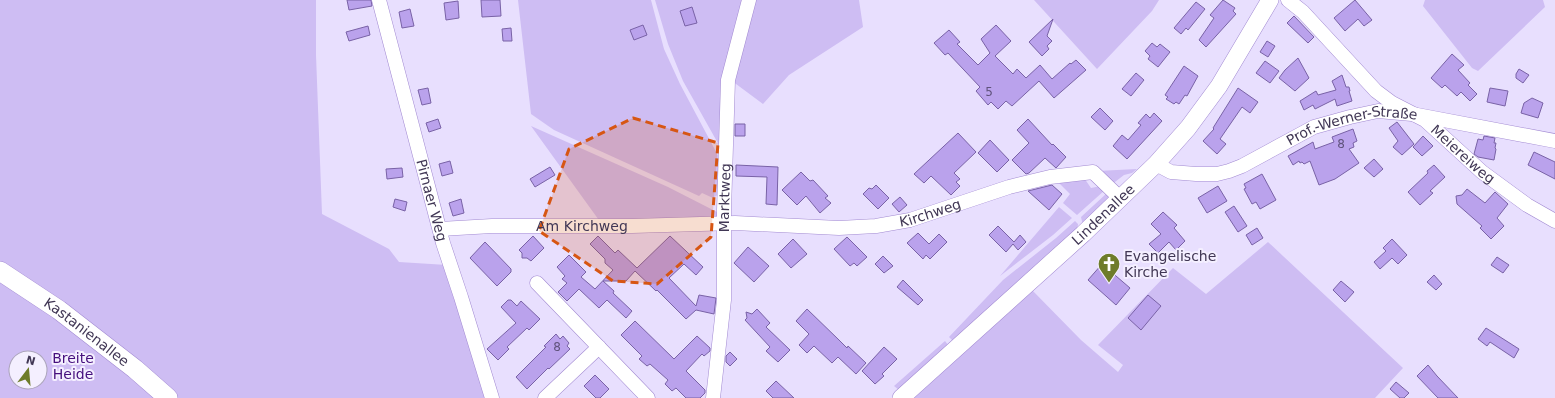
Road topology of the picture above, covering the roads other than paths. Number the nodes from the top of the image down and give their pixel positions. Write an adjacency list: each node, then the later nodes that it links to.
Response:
1 (379, 0): 11 (street, Pirnaer Weg)
2 (749, 0): 10 (street, Marktweg)
3 (1270, 0): 7 (street, Lindenallee)
4 (1288, 0): 5 (street, Meiereiweg)
5 (1412, 114): 6 (street, Prof.-Werner-Straße); 7 (street, Prof.-Werner-Straße); 9 (street, Meiereiweg)
6 (1555, 141)
7 (1156, 164): 8 (street, Lindenallee)
8 (1121, 199): 10 (street, Kirchweg); 20 (street, Lindenallee)
9 (1555, 221)
10 (723, 224): 11 (street, Am Kirchweg); 19 (street, Marktweg)
11 (440, 229): 16 (street, Pirnaer Weg)
12 (0, 271): 15 (main road, Kastanienallee)
13 (537, 283): 14 (street)
14 (599, 347): 17 (street); 18 (street)
15 (168, 398)
16 (492, 398)
17 (545, 398)
18 (648, 398)
19 (713, 398)
20 (901, 398)

